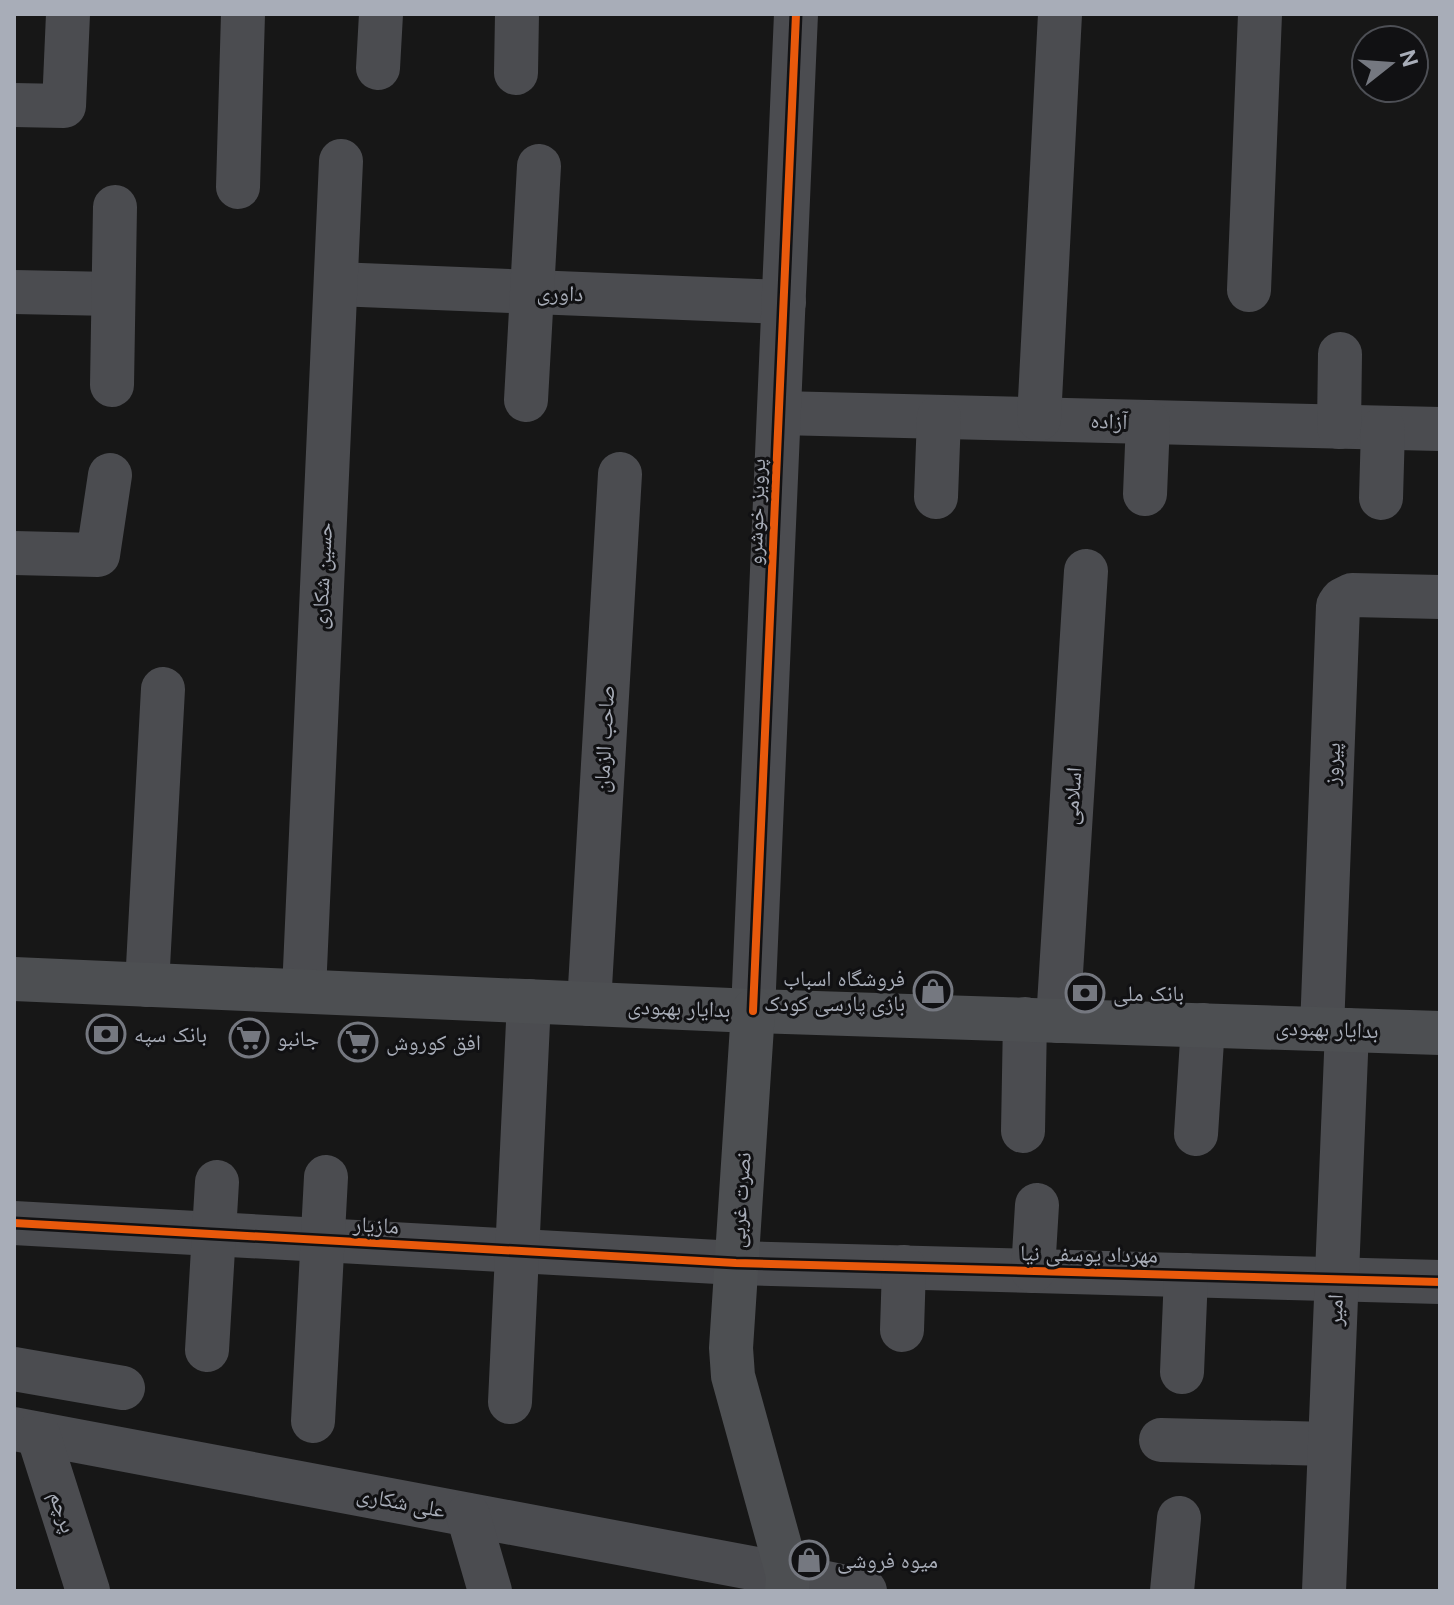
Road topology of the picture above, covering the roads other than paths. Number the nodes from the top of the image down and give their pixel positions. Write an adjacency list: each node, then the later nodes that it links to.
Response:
1 (68, 14): 10 (street)
2 (243, 14): 13 (street)
3 (381, 14): 8 (street)
4 (517, 14): 9 (street)
5 (796, 14): 20 (street, پرویز خوشرو)
6 (1060, 14): 26 (street)
7 (1260, 14): 16 (street)
8 (378, 68)
9 (516, 73)
10 (14, 105)
11 (341, 161): 15 (street, حسین شکاری)
12 (539, 166): 17 (street)
13 (238, 187)
14 (115, 207): 19 (street)
15 (336, 284): 17 (street, داوری); 42 (street, حسین شکاری)
16 (1249, 290)
17 (532, 291): 20 (street, داوری); 23 (street)
18 (14, 292): 19 (street)
19 (113, 294): 22 (street)
20 (784, 302): 24 (street, پرویز خوشرو)
21 (1340, 354): 28 (street)
22 (112, 385)
23 (526, 400)
24 (779, 413): 25 (street, آزاده); 45 (street, پرویز خوشرو)
25 (939, 417): 26 (street, آزاده); 34 (street)
26 (1039, 419): 27 (street, آزاده)
27 (1148, 422): 28 (street, آزاده); 33 (street)
28 (1339, 427): 29 (street, آزاده)
29 (1383, 428): 30 (street, آزاده); 35 (street)
30 (1440, 429)
31 (620, 474): 44 (street, صاحب الزمان)
32 (110, 475): 36 (street)
33 (1145, 494)
34 (936, 497)
35 (1381, 498)
36 (14, 553)
37 (1086, 571): 46 (street, اسلامی)
38 (1440, 597): 48 (street, پیروز)
39 (163, 689): 41 (street)
40 (14, 979): 41 (main road, بدایار بهبودی)
41 (147, 985): 42 (main road, بدایار بهبودی)
42 (304, 991): 43 (main road, بدایار بهبودی)
43 (529, 1001): 44 (main road, بدایار بهبودی); 58 (street)
44 (589, 1004): 45 (main road, بدایار بهبودی)
45 (753, 1011): 46 (main road, بدایار بهبودی); 59 (main road, نصرت غربی)
46 (1042, 1020): 47 (main road, بدایار بهبودی); 50 (street, اسلامی)
47 (1203, 1025): 48 (main road, بدایار بهبودی); 51 (street)
48 (1335, 1030): 49 (main road, بدایار بهبودی); 63 (street, امیر)
49 (1440, 1033)
50 (1023, 1131)
51 (1196, 1134)
52 (326, 1177): 57 (street)
53 (217, 1182): 56 (street)
54 (1037, 1205): 61 (street)
55 (14, 1223): 56 (street, مازیار)
56 (213, 1234): 57 (street, مازیار); 66 (street)
57 (323, 1240): 58 (street, مازیار); 71 (street)
58 (518, 1251): 59 (street, مازیار); 70 (street)
59 (736, 1263): 60 (street, مهرداد یوسفی نیا); 77 (main road, نصرت غربی)
60 (904, 1267): 61 (street, مهرداد یوسفی نیا); 65 (street)
61 (1033, 1271): 62 (street, مهرداد یوسفی نیا)
62 (1186, 1275): 63 (street, مهرداد یوسفی نیا); 68 (street)
63 (1336, 1279): 64 (street, مهرداد یوسفی نیا); 74 (street, امیر)
64 (1440, 1282)
65 (902, 1330)
66 (207, 1350)
67 (14, 1369): 69 (street)
68 (1182, 1372)
69 (123, 1388)
70 (510, 1402)
71 (313, 1421)
72 (26, 1432): 75 (street, علی شکاری); 78 (street, پرچم)
73 (1161, 1440): 74 (street)
74 (1329, 1444): 83 (street, امیر)
75 (468, 1515): 77 (street, علی شکاری); 79 (street)
76 (1179, 1518): 82 (street)
77 (792, 1586): 80 (street); 81 (street, علی شکاری)
78 (88, 1591)
79 (490, 1591)
80 (738, 1591)
81 (865, 1591)
82 (1172, 1591)
83 (1324, 1591)

